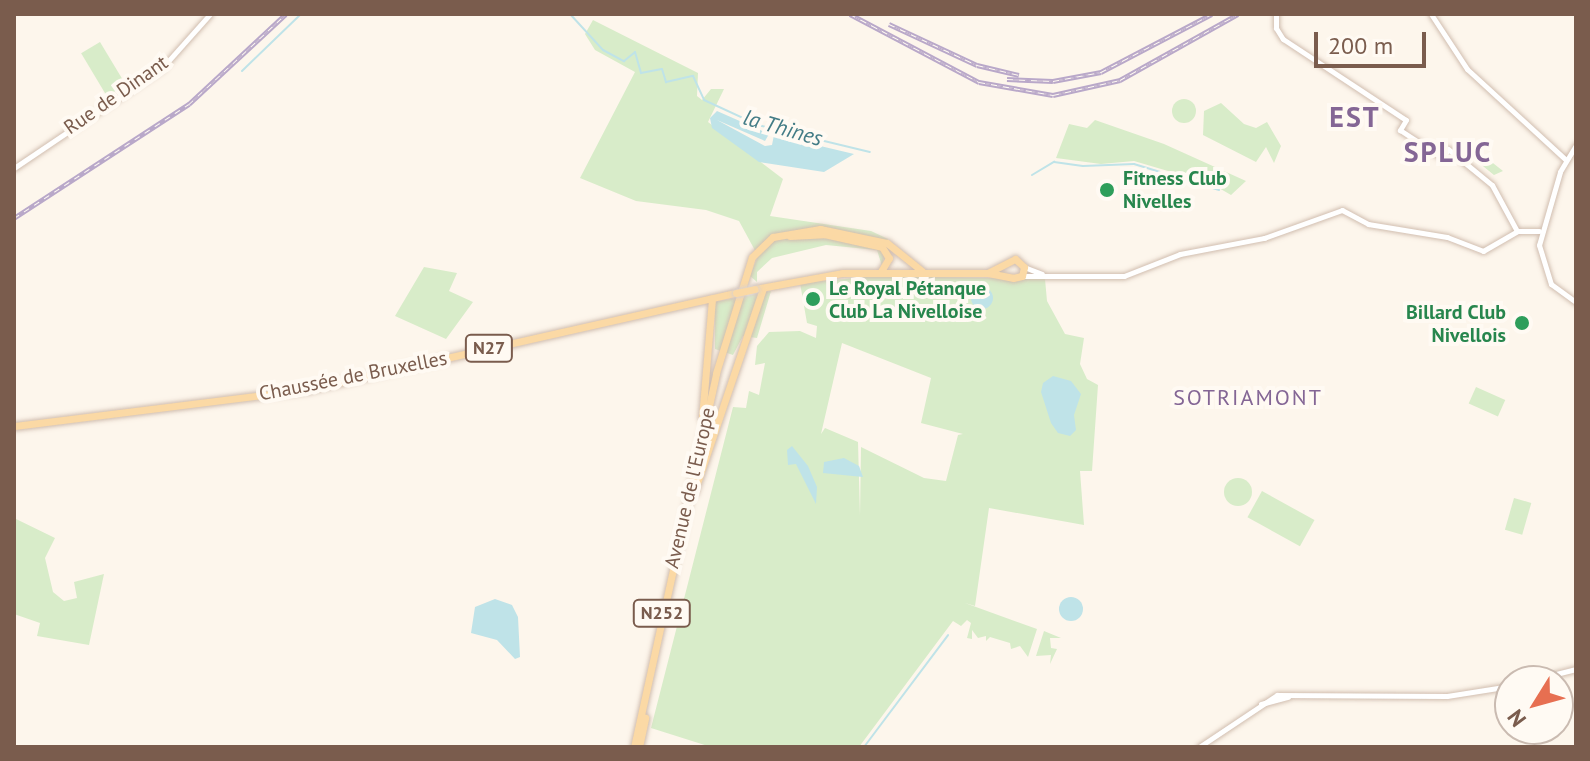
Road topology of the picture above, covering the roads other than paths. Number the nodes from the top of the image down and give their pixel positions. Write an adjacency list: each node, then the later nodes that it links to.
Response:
1 (210, 14): 6 (main road, Rue de Dinant)
2 (1276, 14): 8 (main road)
3 (1431, 14): 5 (main road)
4 (1576, 145): 5 (main road)
5 (1566, 160): 9 (main road)
6 (14, 168)
7 (1525, 230): 8 (main road, N27); 9 (main road, N27); 10 (main road)
8 (1517, 231): 13 (main road, N27)
9 (1539, 231): 10 (main road)
10 (1539, 245): 20 (main road)
11 (1006, 266): 13 (main road, N27); 15 (main road, N27); 16 (main road)
12 (922, 271): 14 (main road, N27); 15 (main road, N27); 17 (main road)
13 (1023, 272): 16 (main road, N27)
14 (880, 273): 17 (main road); 18 (main road, N27)
15 (988, 273): 16 (main road, N27)
16 (1008, 275)
17 (744, 279): 22 (main road, Avenue de l'Europe / N252); 23 (main road, Avenue de l'Europe / N252)
18 (759, 288): 19 (main road, Chaussée de Bruxelles / N27, bridge); 23 (main road)
19 (712, 298): 21 (main road, Chaussée de Bruxelles / N27); 22 (main road)
20 (1576, 302)
21 (14, 426)
22 (693, 479): 25 (main road, Avenue de l'Europe / N252)
23 (688, 517): 25 (main road, Avenue de l'Europe / N252)
24 (1494, 689): 26 (main road)
25 (637, 747)
26 (1199, 747)

